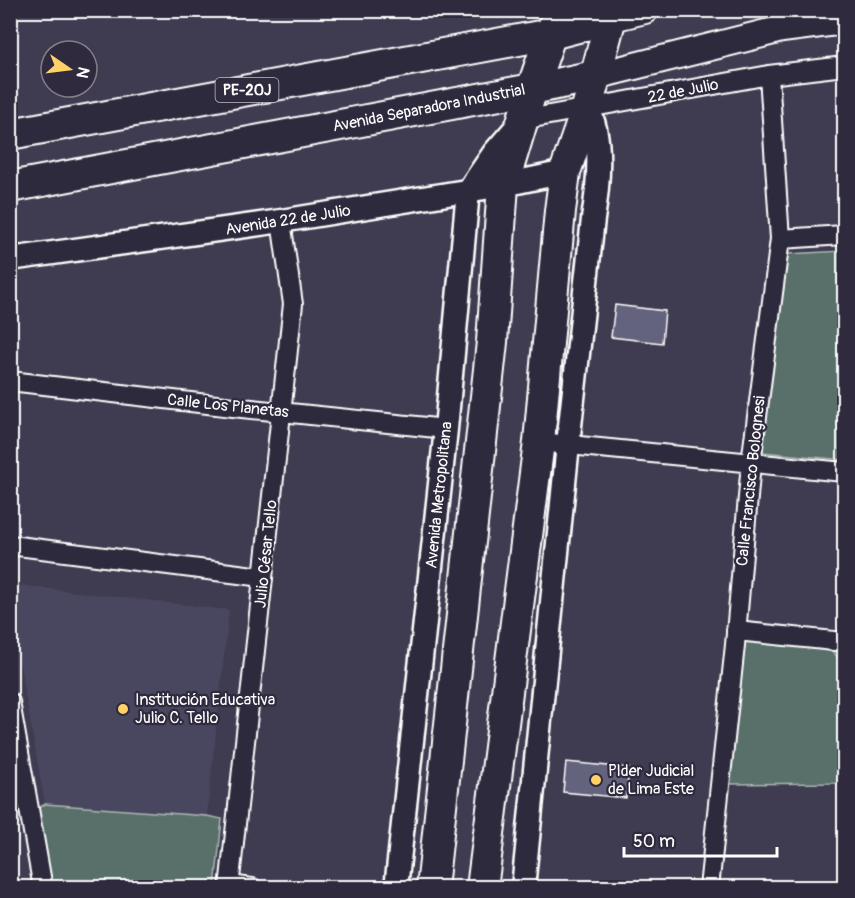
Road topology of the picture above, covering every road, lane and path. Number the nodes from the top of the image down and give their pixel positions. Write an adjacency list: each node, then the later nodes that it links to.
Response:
1 (645, 10): 2 (main road, PE-20J)
2 (612, 14): 3 (main road, PE-20J); 7 (main road)
3 (555, 18): 8 (main road, Avenida Metropolitana); 11 (main road, PE-20J)
4 (844, 21): 7 (main road, Avenida Separadora Industrial)
5 (844, 66): 6 (street, 22 de Julio)
6 (769, 75): 9 (street, 22 de Julio); 18 (street, Calle Francisco Bolognesi)
7 (595, 76): 8 (main road, Avenida Separadora Industrial); 9 (main road)
8 (532, 89): 10 (main road, Avenida Metropolitana); 14 (main road, Avenida Separadora Industrial)
9 (587, 108): 10 (street, 22 de Julio); 12 (main road); 23 (street)
10 (522, 120): 13 (main road, Avenida Metropolitana); 15 (street, Avenida Metropolitana)
11 (10, 134)
12 (565, 172): 13 (street, Avenida 22 de Julio); 23 (main road)
13 (503, 185): 15 (street, Avenida 22 de Julio); 35 (main road, Avenida Metropolitana)
14 (10, 187)
15 (468, 191): 16 (street, Avenida 22 de Julio); 22 (street, Avenida Metropolitana)
16 (281, 221): 19 (street, Avenida 22 de Julio); 21 (street, Julio César Tello)
17 (844, 235): 18 (street)
18 (780, 239): 24 (street, Calle Francisco Bolognesi)
19 (10, 260)
20 (10, 381): 21 (street, Calle Los Planetas)
21 (281, 411): 22 (street, Calle Los Planetas); 27 (street, Julio César Tello)
22 (446, 429): 34 (street, Avenida Metropolitana)
23 (553, 443): 24 (street); 36 (main road); 37 (street)
24 (751, 463): 25 (street); 28 (street, Calle Francisco Bolognesi)
25 (844, 472)
26 (10, 545): 27 (street)
27 (263, 576): 31 (street, Julio César Tello)
28 (736, 631): 29 (street); 38 (street, Calle Francisco Bolognesi)
29 (844, 642)
30 (10, 702): 32 (street)
31 (230, 886): 33 (street)
32 (44, 888)
33 (252, 888)
34 (396, 888)
35 (432, 888)
36 (482, 888)
37 (523, 888)
38 (709, 888)

